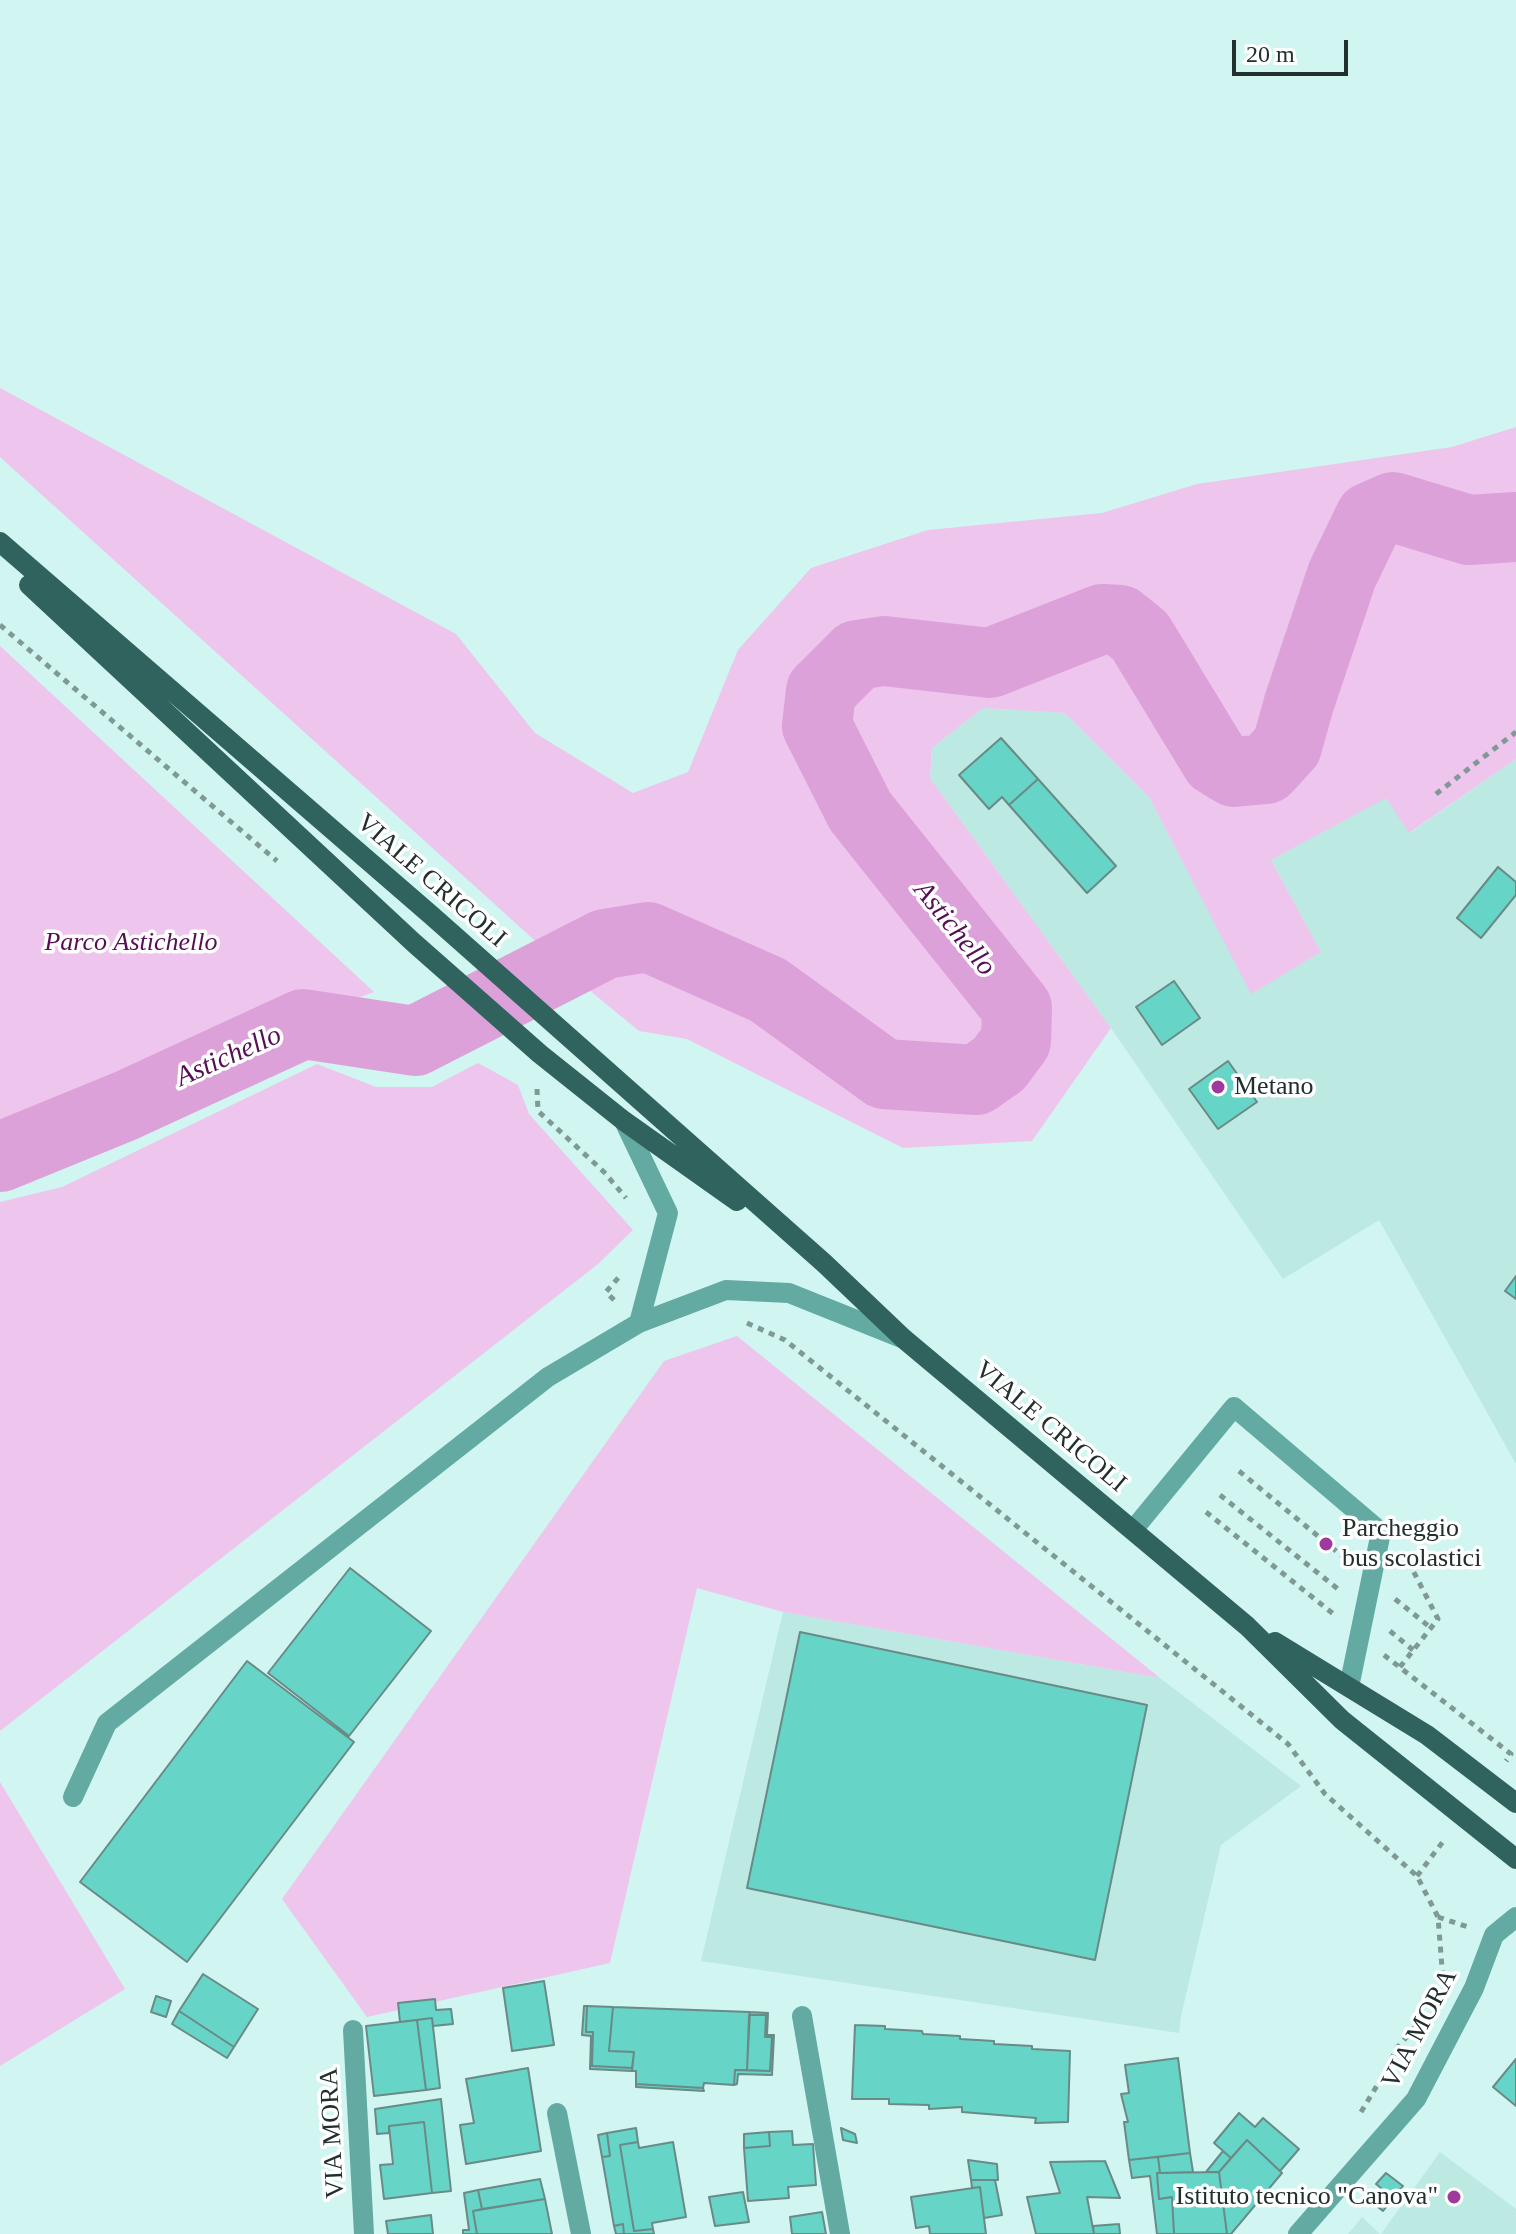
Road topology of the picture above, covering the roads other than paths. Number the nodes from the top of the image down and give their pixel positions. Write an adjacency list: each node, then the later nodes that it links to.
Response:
1 (0, 542): 4 (main road, VIALE CRICOLI)
2 (0, 558): 3 (main road, VIALE CRICOLI)
3 (624, 1121): 4 (main road, VIALE CRICOLI); 5 (street)
4 (824, 1263): 6 (main road, VIALE CRICOLI)
5 (639, 1323): 6 (street); 10 (street)
6 (904, 1339): 7 (main road, VIALE CRICOLI)
7 (1133, 1530): 8 (main road, VIALE CRICOLI); 9 (street)
8 (1247, 1626): 9 (main road, VIALE CRICOLI); 12 (main road, VIALE CRICOLI)
9 (1349, 1687): 11 (main road, VIALE CRICOLI)
10 (73, 1797)
11 (1516, 1803)
12 (1516, 1859)
13 (1516, 1917): 20 (street, VIA MORA)
14 (802, 2016): 19 (street)
15 (353, 2030): 17 (street, VIA MORA)
16 (557, 2113): 18 (street)
17 (364, 2234)
18 (581, 2234)
19 (840, 2234)
20 (1298, 2234)

